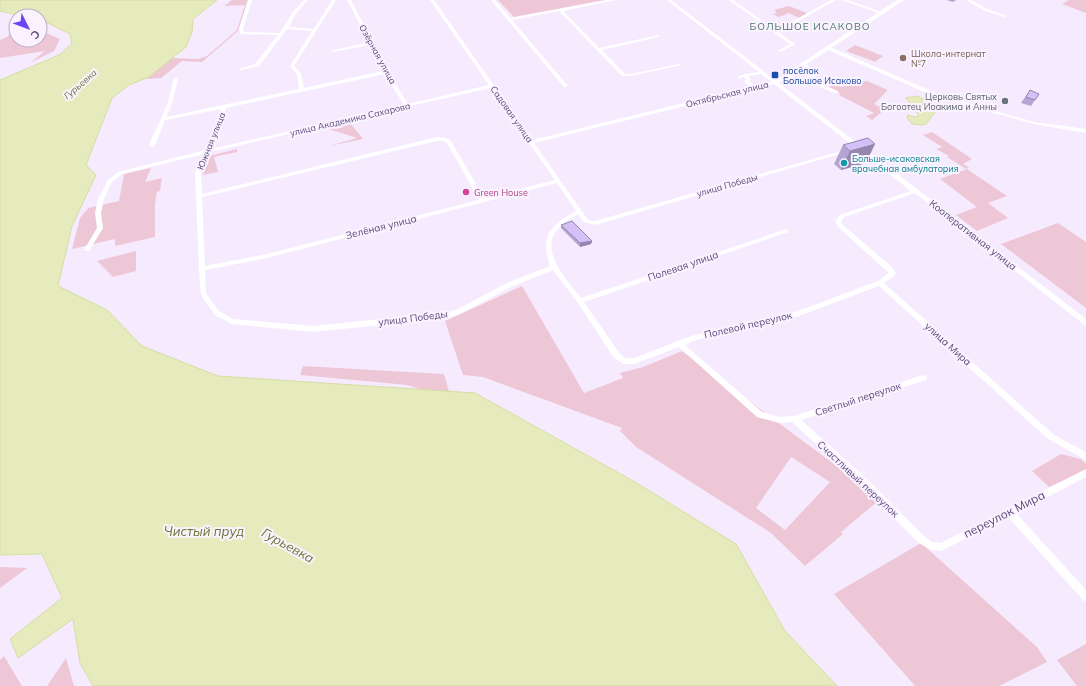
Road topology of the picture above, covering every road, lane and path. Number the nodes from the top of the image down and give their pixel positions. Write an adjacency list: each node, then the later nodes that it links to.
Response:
1 (250, 0): 21 (street)
2 (306, 0): 18 (street)
3 (334, 0): 19 (street)
4 (349, 0): 23 (street, Озёрная улица)
5 (432, 0): 39 (street, Садовая улица)
6 (494, 0): 17 (street)
7 (614, 0): 14 (street)
8 (669, 0): 32 (street)
9 (731, 0): 20 (street)
10 (834, 0): 20 (street)
11 (844, 0): 15 (street)
12 (901, 0): 15 (street, Октябрьская улица)
13 (968, 0): 16 (street)
14 (560, 10): 17 (street); 25 (street)
15 (882, 12): 24 (street, Октябрьская улица)
16 (1005, 16)
17 (510, 19): 40 (street)
18 (286, 28): 19 (street); 21 (street)
19 (314, 30): 42 (street)
20 (775, 30): 27 (street)
21 (280, 34): 30 (street)
22 (658, 36): 25 (street)
23 (371, 43): 26 (street); 31 (street, Озёрная улица)
24 (828, 48): 29 (street, Октябрьская улица); 47 (street)
25 (598, 49): 28 (street)
26 (332, 51)
27 (781, 51)
28 (679, 65)
29 (803, 65): 34 (street, Октябрьская улица); 38 (street)
30 (240, 69)
31 (386, 72): 42 (street, Южная улица); 45 (street, Озёрная улица)
32 (763, 72): 33 (street); 37 (street)
33 (745, 75): 35 (street); 41 (street)
34 (787, 75): 37 (street, Октябрьская улица); 38 (street)
35 (739, 77)
36 (176, 79): 46 (street)
37 (776, 82): 41 (street, Октябрьская улица); 50 (street, Кооперативная улица)
38 (804, 82): 43 (street)
39 (492, 86): 45 (street, улица Академика Сахарова); 48 (street, Садовая улица)
40 (566, 86)
41 (754, 88): 48 (street, Октябрьская улица)
42 (302, 91): 44 (street, Южная улица)
43 (836, 92)
44 (224, 107): 46 (street); 51 (street, Южная улица)
45 (408, 107): 51 (street, улица Академика Сахарова)
46 (164, 119): 49 (street)
47 (1086, 131)
48 (532, 142): 52 (street, Садовая улица)
49 (152, 145)
50 (859, 148): 53 (street, Кооперативная улица); 57 (street, улица Победы)
51 (208, 151): 54 (street, Южная улица); 59 (street, улица Академика Сахарова)
52 (559, 181): 55 (street, Зелёная улица); 56 (street, Садовая улица)
53 (916, 191): 62 (street); 65 (street, Кооперативная улица)
54 (199, 196): 55 (street); 61 (street, Южная улица)
55 (483, 201): 61 (street, Зелёная улица)
56 (580, 211): 57 (street, Садовая улица); 60 (street)
57 (595, 224)
58 (786, 231): 63 (street, Полевая улица)
59 (88, 250)
60 (554, 267): 63 (street); 64 (street, улица Победы)
61 (201, 269): 64 (street, Южная улица)
62 (880, 283): 66 (street, Полевой переулок); 69 (street, улица Мира)
63 (580, 301): 66 (street, Полевой переулок)
64 (217, 312)
65 (1086, 323)
66 (678, 343): 68 (street, Светлый переулок)
67 (923, 378): 68 (street, Светлый переулок)
68 (794, 419): 72 (street, Счастливый переулок)
69 (1086, 456)
70 (1086, 473): 71 (street, переулок Мира)
71 (1009, 512): 72 (street, переулок Мира); 73 (street)
72 (922, 540)
73 (1086, 597)

